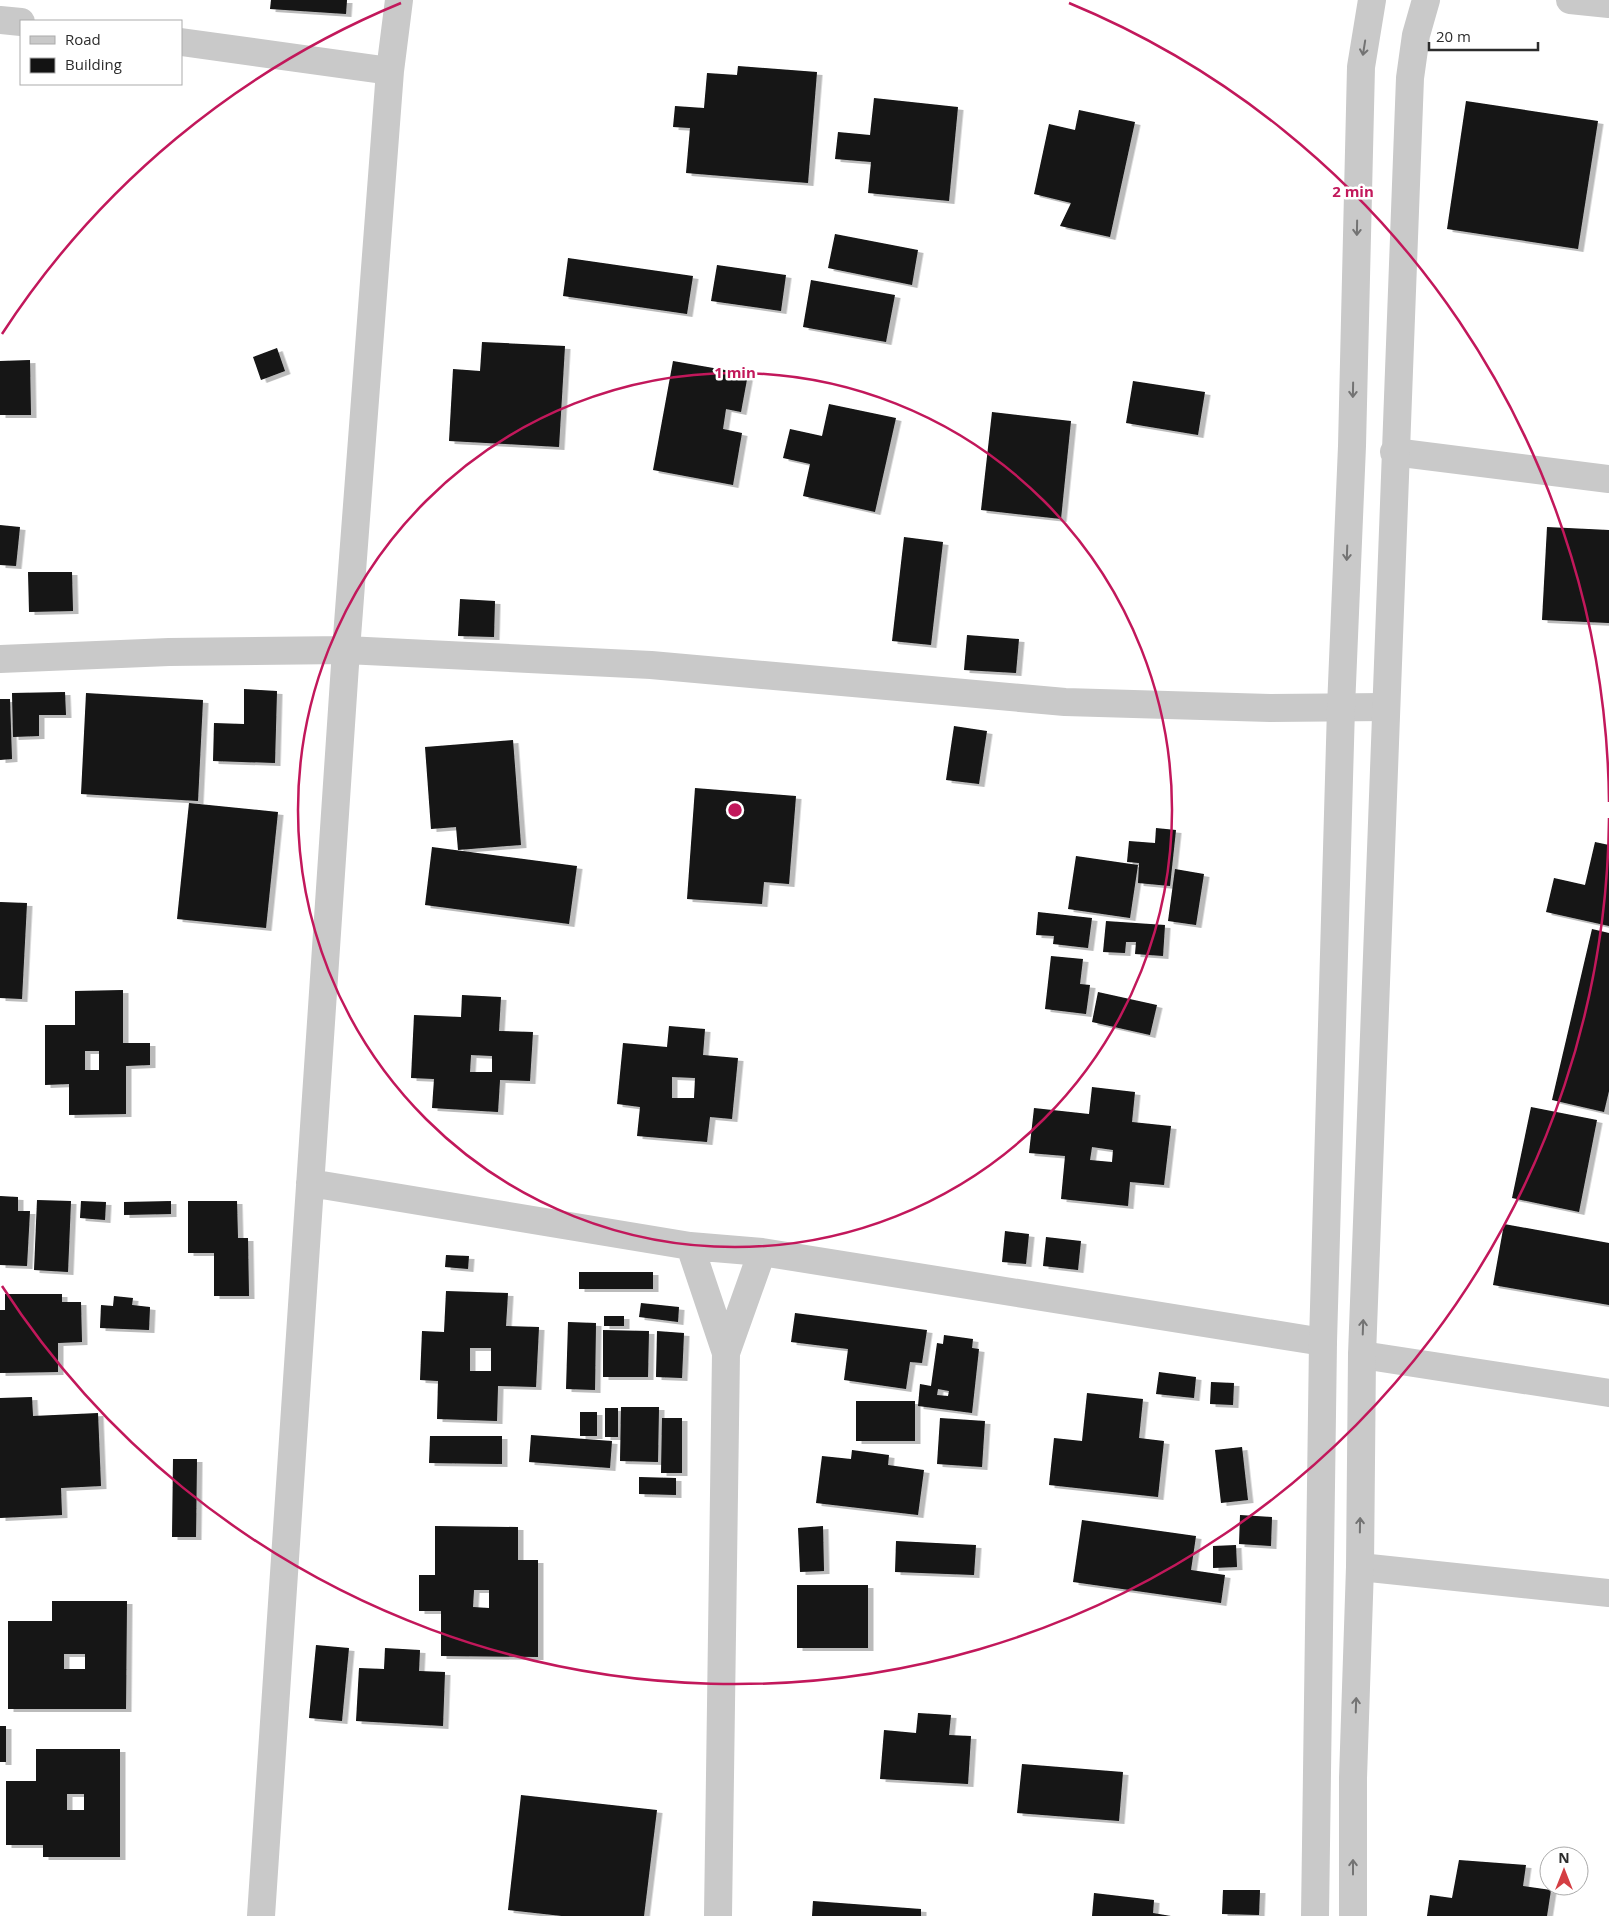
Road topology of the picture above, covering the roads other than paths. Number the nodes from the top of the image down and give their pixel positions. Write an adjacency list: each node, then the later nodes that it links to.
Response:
1 (399, 0): 9 (street)
2 (1372, 0): 15 (street, one-way to 15)
3 (1426, 0): 10 (street)
4 (1570, 0): 5 (street)
5 (1609, 4)
6 (0, 20): 7 (street)
7 (20, 22)
8 (182, 42): 9 (street)
9 (390, 70): 12 (street)
10 (1394, 452): 11 (street); 14 (street)
11 (1609, 479)
12 (346, 650): 13 (street); 15 (street); 16 (street)
13 (0, 659)
14 (1386, 707): 15 (street); 21 (street, one-way to 14)
15 (1341, 708): 19 (street)
16 (310, 1183): 17 (street); 25 (street)
17 (690, 1246): 18 (street); 20 (street)
18 (762, 1252): 19 (street); 20 (street)
19 (1323, 1342): 27 (street)
20 (726, 1353): 26 (street)
21 (1362, 1356): 22 (street); 23 (street, one-way to 21)
22 (1609, 1392)
23 (1360, 1567): 24 (street); 28 (street, one-way to 23)
24 (1609, 1593)
25 (260, 1916)
26 (718, 1916)
27 (1314, 1916)
28 (1353, 1916)

